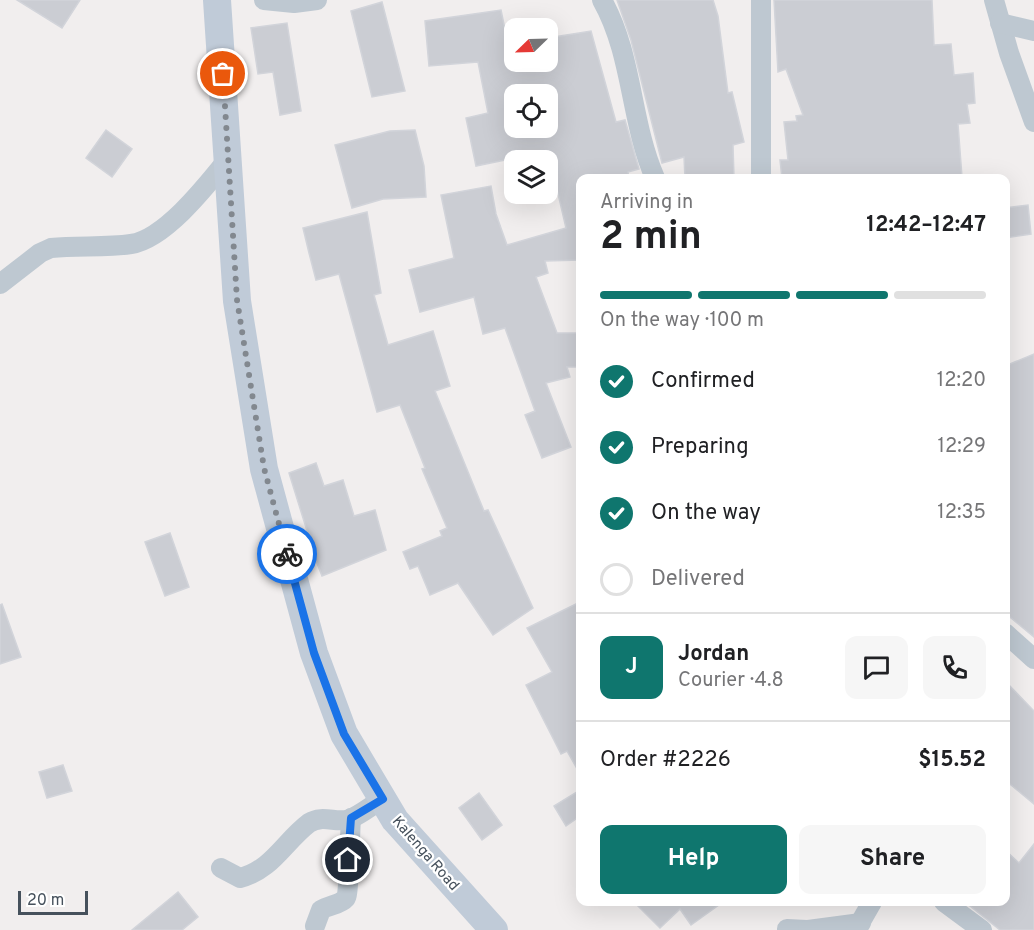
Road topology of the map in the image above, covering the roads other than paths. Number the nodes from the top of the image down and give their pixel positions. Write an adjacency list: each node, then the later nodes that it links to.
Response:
1 (217, 0): 10 (main road, Kalenga Road)
2 (264, 0): 3 (street)
3 (317, 0)
4 (602, 0): 11 (street)
5 (761, 0): 12 (street)
6 (994, 0): 7 (street)
7 (1000, 23): 8 (street); 9 (street)
8 (1034, 31)
9 (1034, 122)
10 (228, 159): 13 (street); 16 (main road, Kalenga Road)
11 (653, 174)
12 (761, 174)
13 (0, 284)
14 (1010, 637): 15 (street)
15 (1034, 659)
16 (383, 799): 17 (street); 24 (main road, Kalenga Road)
17 (351, 818): 18 (street); 21 (street)
18 (221, 868)
19 (870, 906): 22 (street)
20 (949, 906): 26 (street)
21 (315, 926)
22 (859, 926): 25 (street)
23 (786, 929): 25 (street)
24 (494, 930)
25 (807, 930)
26 (982, 930)

